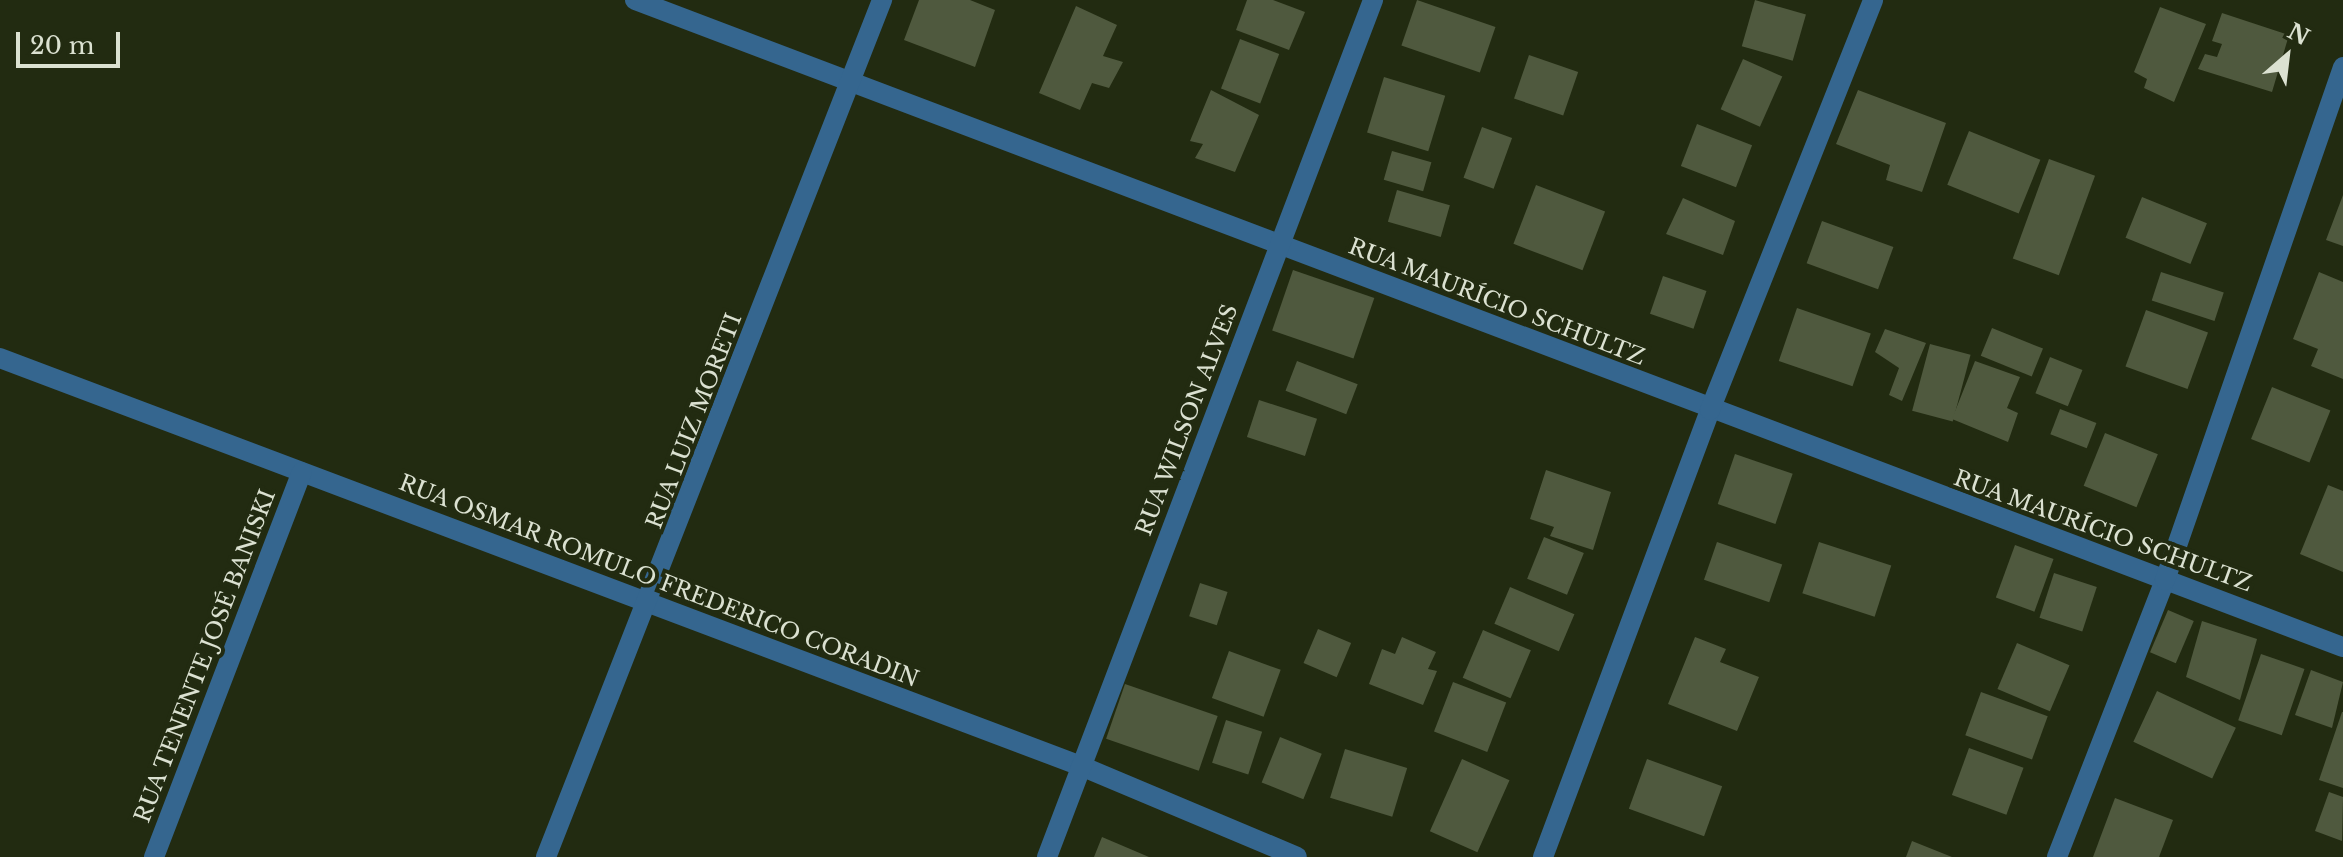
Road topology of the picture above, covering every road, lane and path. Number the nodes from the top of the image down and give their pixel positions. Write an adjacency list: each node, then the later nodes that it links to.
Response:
1 (635, 0): 6 (street, RUA MAURÍCIO SCHULTZ)
2 (882, 0): 6 (street, RUA LUIZ MORETI)
3 (1373, 0): 7 (street, RUA WILSON ALVES)
4 (1873, 0): 9 (street)
5 (2343, 67): 11 (street)
6 (850, 81): 7 (street, RUA MAURÍCIO SCHULTZ); 12 (street, RUA LUIZ MORETI)
7 (1280, 244): 9 (street, RUA MAURÍCIO SCHULTZ); 14 (street, RUA WILSON ALVES)
8 (0, 358): 10 (street, RUA OSMAR ROMULO FREDERICO CORADIN)
9 (1710, 410): 11 (street, RUA MAURÍCIO SCHULTZ); 19 (street)
10 (302, 472): 12 (street, RUA OSMAR ROMULO FREDERICO CORADIN); 15 (street, RUA TENENTE JOSÉ BANISKI)
11 (2165, 580): 13 (street, RUA MAURÍCIO SCHULTZ); 20 (street)
12 (649, 603): 14 (street, RUA OSMAR ROMULO FREDERICO CORADIN); 16 (street, RUA LUIZ MORETI)
13 (2343, 647)
14 (1081, 766): 17 (street, RUA WILSON ALVES); 18 (street, RUA OSMAR ROMULO FREDERICO CORADIN)
15 (154, 857)
16 (546, 857)
17 (1047, 857)
18 (1297, 857)
19 (1543, 857)
20 (2057, 857)

